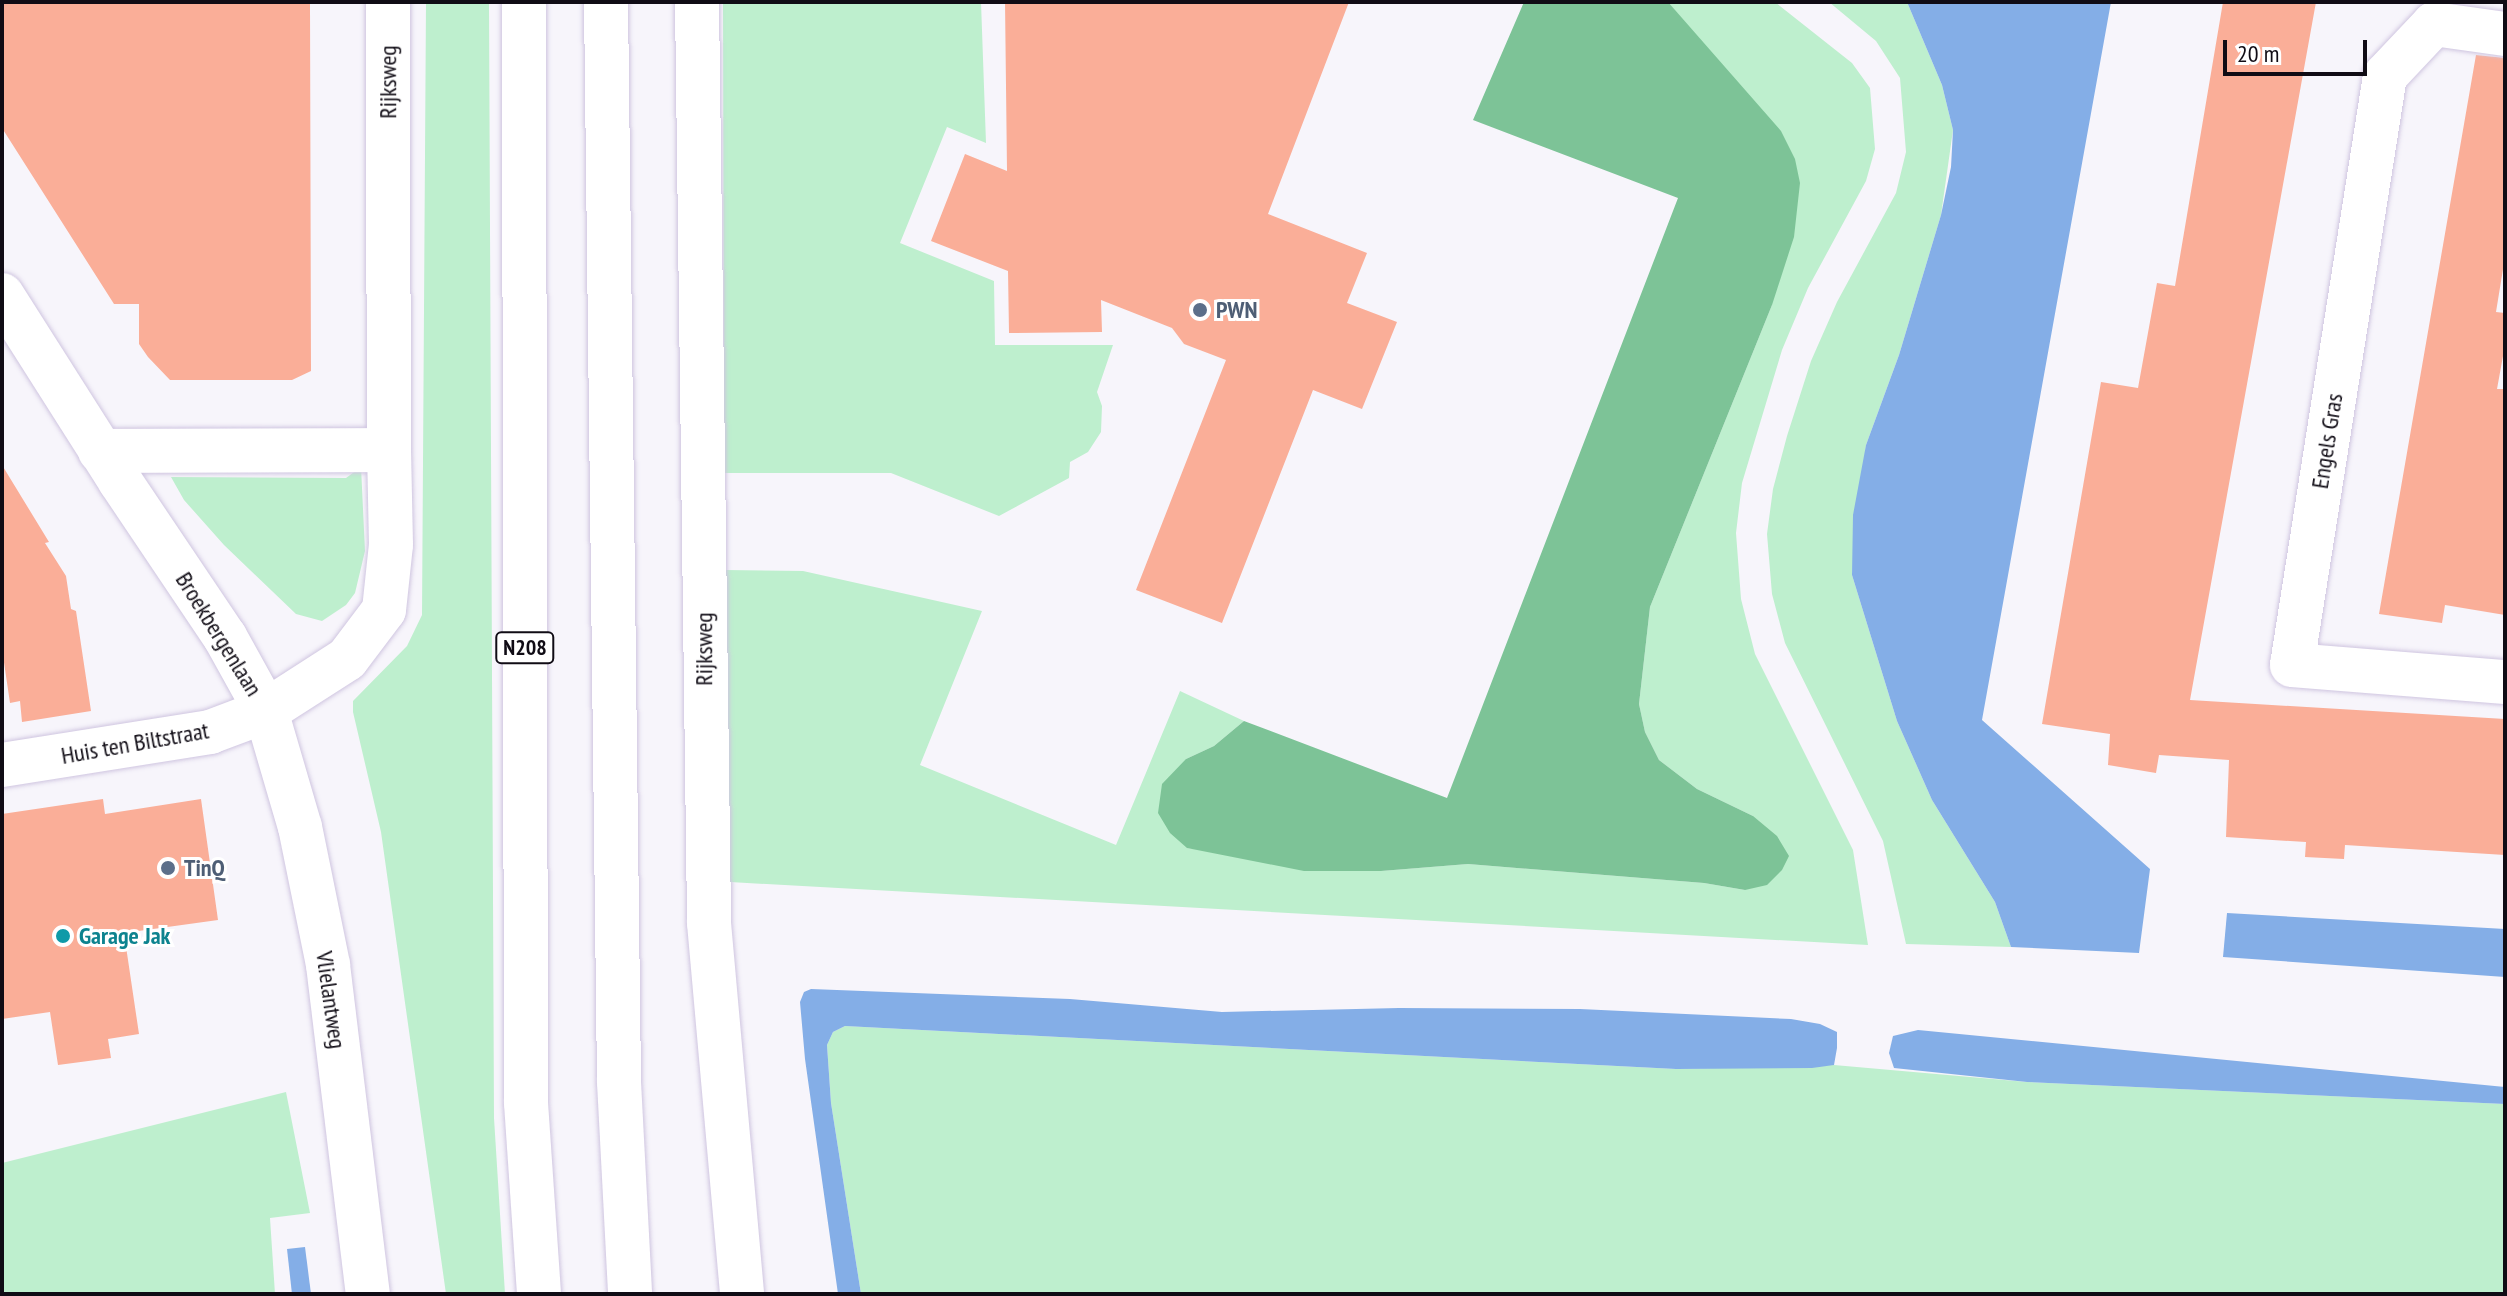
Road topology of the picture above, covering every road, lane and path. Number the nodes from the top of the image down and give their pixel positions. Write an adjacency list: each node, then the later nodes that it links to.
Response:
1 (388, 2): 7 (main road, Rijksweg)
2 (524, 2): 13 (main road, N208)
3 (606, 2): 14 (main road)
4 (697, 2): 15 (main road, Rijksweg)
5 (2505, 34): 9 (main road, Engels Gras)
6 (2, 295): 8 (main road, Broekbergenlaan)
7 (389, 450): 8 (main road); 10 (main road, Broekbergenlaan)
8 (100, 451): 10 (main road, Broekbergenlaan)
9 (2505, 682)
10 (266, 711): 11 (main road, Huis ten Biltstraat); 12 (main road, Vlielantweg)
11 (2, 765)
12 (368, 1294)
13 (539, 1294)
14 (630, 1294)
15 (742, 1294)

